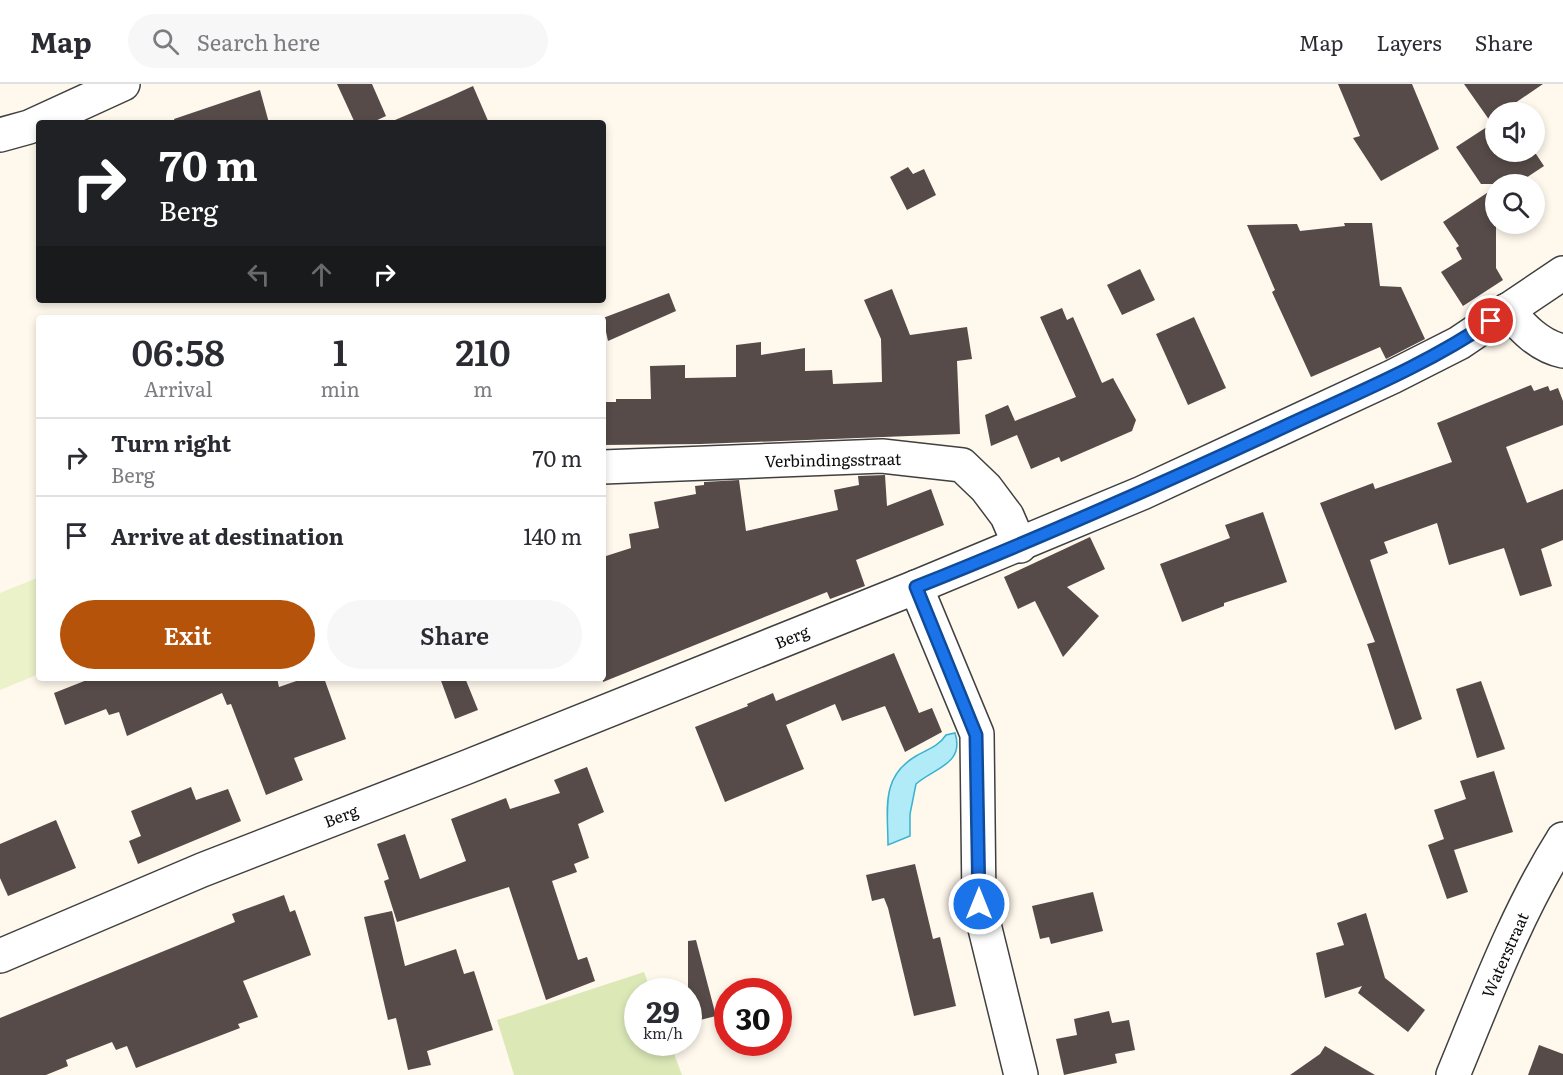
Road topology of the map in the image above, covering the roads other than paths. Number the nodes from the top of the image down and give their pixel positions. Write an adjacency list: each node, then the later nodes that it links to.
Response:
1 (123, 84): 2 (street)
2 (44, 120)
3 (36, 124): 4 (street)
4 (0, 135)
5 (1563, 273): 6 (street, Berg)
6 (1507, 310): 7 (street); 9 (street, Berg)
7 (1563, 351)
8 (606, 467): 9 (street, Verbindingsstraat)
9 (1020, 546): 10 (street, Berg)
10 (916, 587): 12 (street, Berg); 13 (street)
11 (1563, 839): 14 (street, Waterstraat)
12 (0, 956)
13 (1021, 1075)
14 (1453, 1075)

